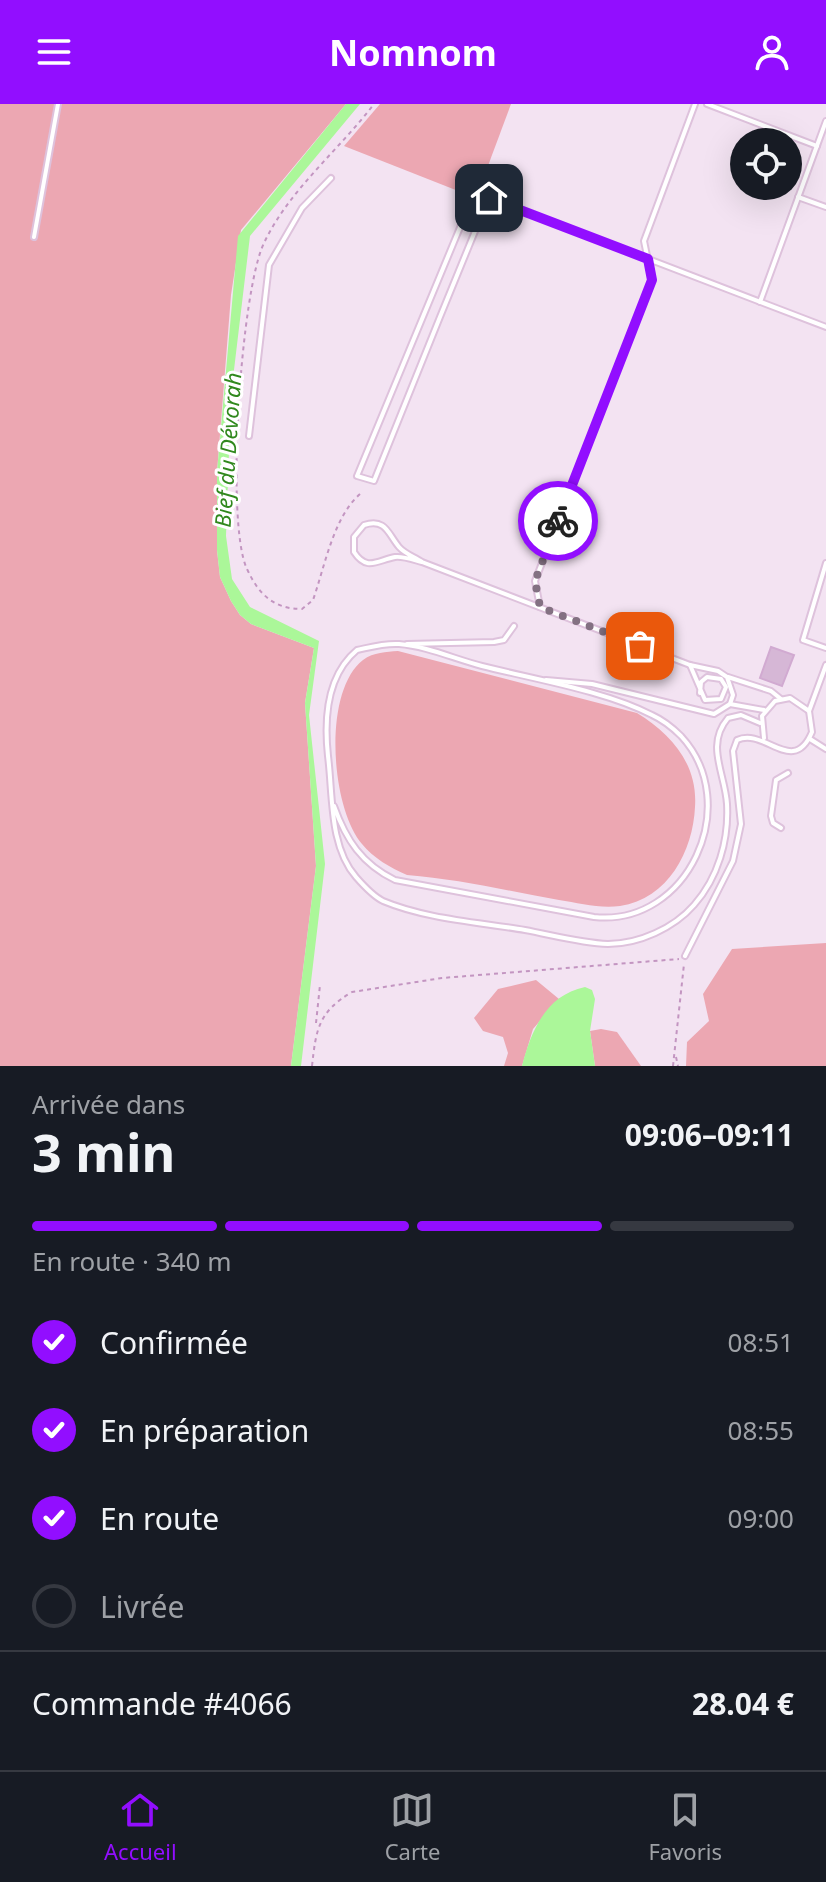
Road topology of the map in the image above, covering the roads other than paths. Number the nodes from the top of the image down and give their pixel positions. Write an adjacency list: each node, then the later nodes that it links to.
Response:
1 (58, 104): 12 (lane)
2 (695, 104): 13 (lane)
3 (707, 104): 5 (lane)
4 (826, 121): 5 (lane)
5 (817, 146): 7 (lane)
6 (331, 178): 16 (lane)
7 (802, 186)
8 (802, 198): 10 (lane)
9 (797, 200): 14 (lane)
10 (826, 207)
11 (480, 219): 11 (lane); 13 (lane)
12 (34, 237)
13 (648, 259): 14 (lane); 19 (lane)
14 (760, 302): 15 (lane)
15 (826, 327)
16 (249, 436)
17 (422, 562): 17 (lane); 19 (lane)
18 (826, 563): 22 (lane)
19 (540, 607): 23 (lane)
20 (514, 626): 21 (lane)
21 (401, 644): 26 (lane); 37 (lane)
22 (826, 648)
23 (690, 665): 25 (lane); 27 (lane)
24 (826, 665): 31 (lane)
25 (727, 677): 28 (lane); 29 (lane)
26 (534, 679): 29 (lane); 37 (lane)
27 (700, 693): 27 (lane)
28 (781, 699): 30 (lane); 31 (lane)
29 (730, 704): 30 (lane)
30 (765, 710): 32 (lane)
31 (809, 711): 34 (lane)
32 (760, 723): 33 (lane); 37 (lane)
33 (764, 738): 34 (lane); 39 (lane)
34 (810, 739): 35 (lane)
35 (826, 749)
36 (788, 773): 38 (lane)
37 (334, 806)
38 (781, 828)
39 (685, 956)

